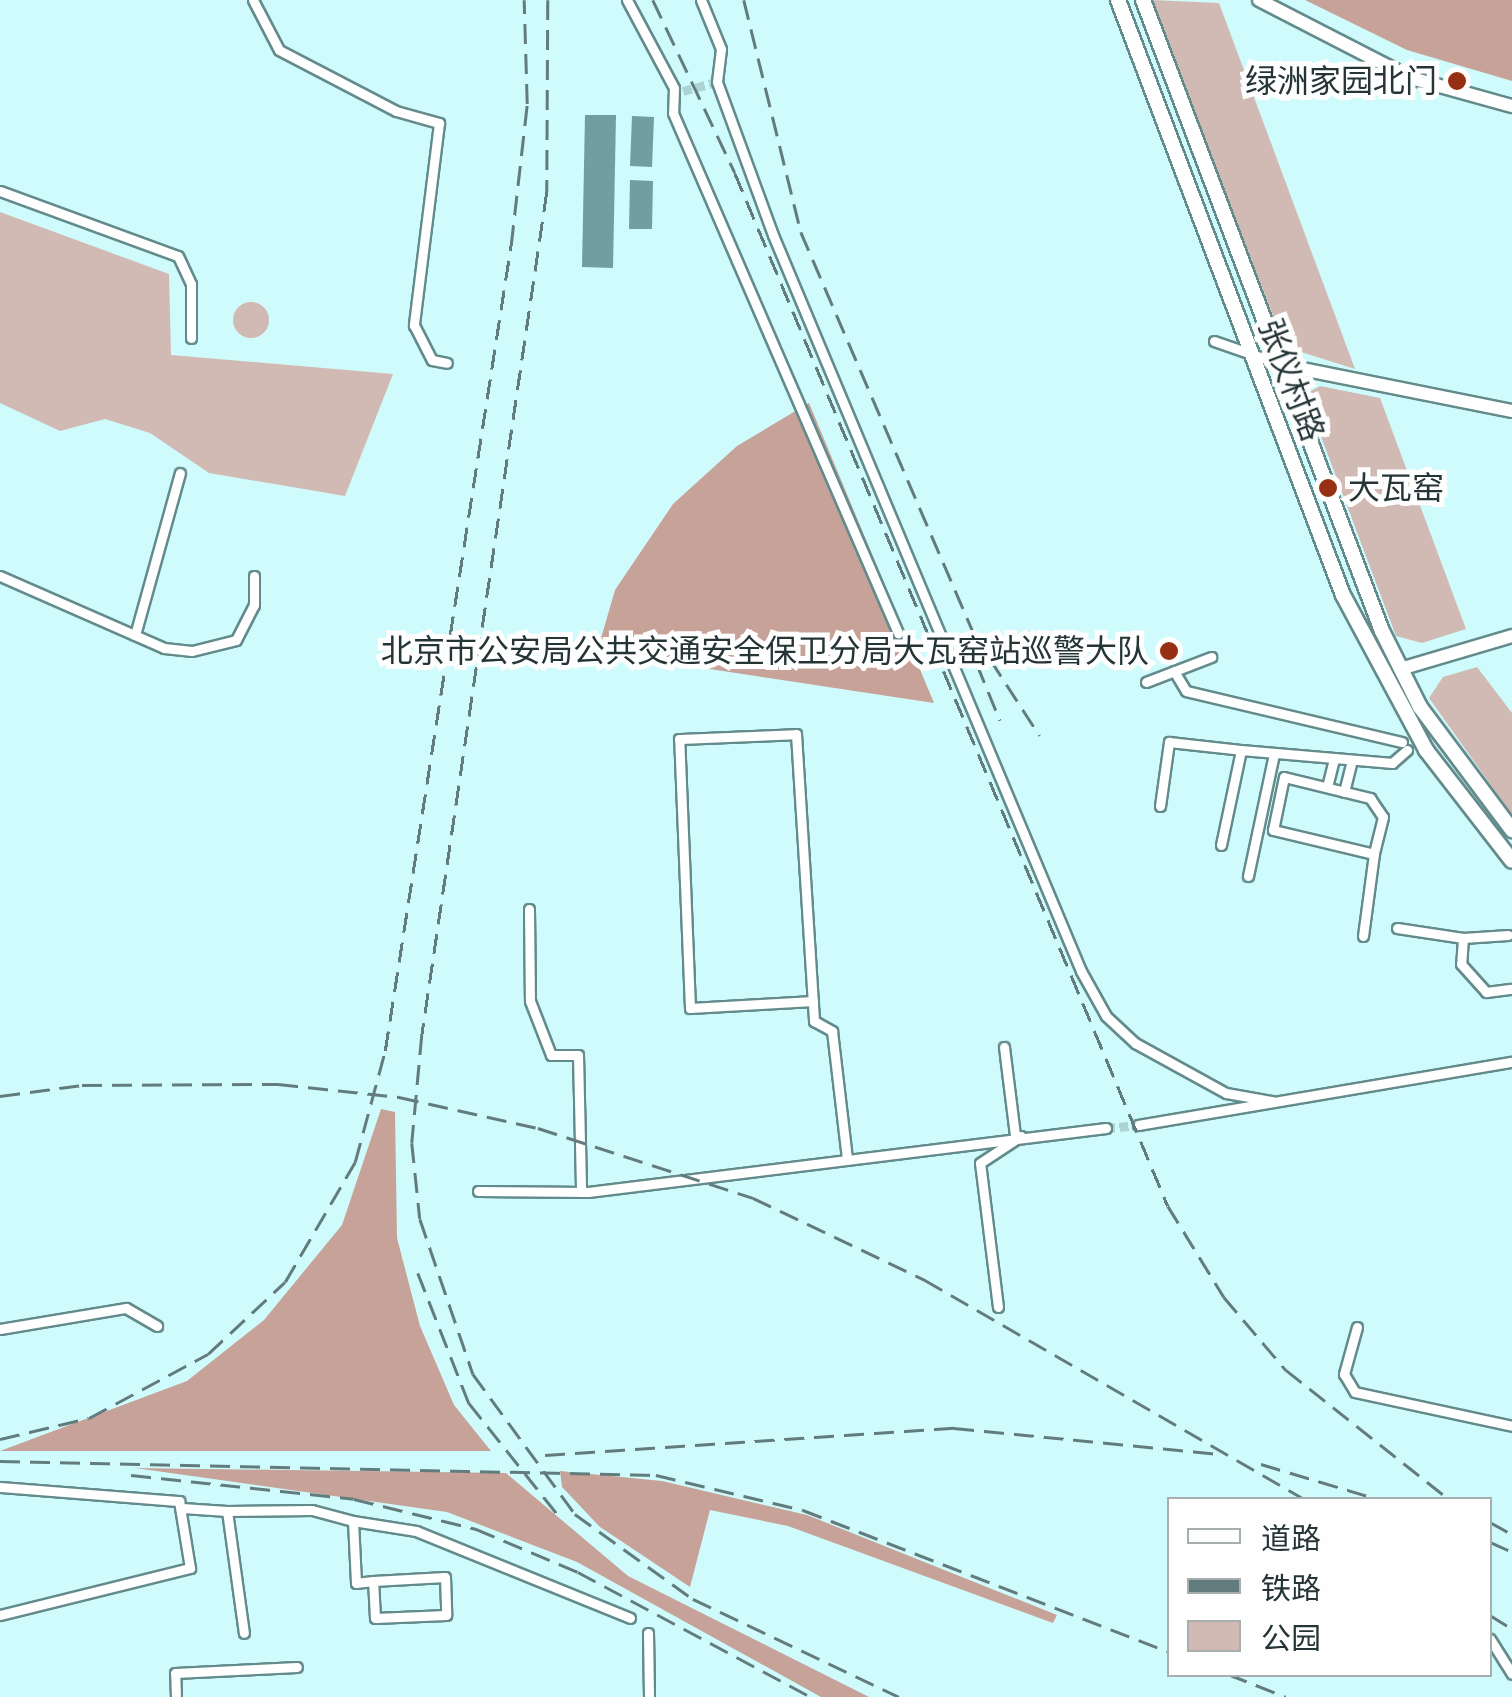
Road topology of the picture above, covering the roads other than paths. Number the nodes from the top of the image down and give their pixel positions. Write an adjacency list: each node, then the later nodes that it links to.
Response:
1 (253, 0): 12 (street)
2 (627, 0): 18 (street)
3 (701, 0): 46 (street)
4 (1118, 0): 11 (main road, 张仪村路)
5 (1142, 0): 13 (main road, 张仪村路)
6 (1258, 0): 7 (street)
7 (1512, 106)
8 (0, 191): 9 (street)
9 (191, 338)
10 (1214, 341): 11 (street)
11 (1252, 353): 13 (street); 35 (main road, 张仪村路)
12 (447, 363)
13 (1282, 366): 14 (street); 22 (main road, 张仪村路)
14 (1512, 411)
15 (180, 473): 19 (street)
16 (0, 576): 19 (street)
17 (254, 576): 19 (street)
18 (898, 632)
19 (136, 635)
20 (1512, 636): 22 (street)
21 (1211, 657): 23 (street)
22 (1400, 669): 32 (main road, 张仪村路)
23 (1174, 671): 24 (street); 28 (street)
24 (1146, 682)
25 (1240, 750): 26 (street); 31 (street); 33 (street)
26 (1274, 754): 27 (street); 36 (street)
27 (1334, 759): 28 (street); 29 (street)
28 (1352, 760): 30 (street)
29 (1327, 788): 30 (street); 34 (street)
30 (1344, 792): 34 (street)
31 (1160, 806)
32 (1512, 830)
33 (1221, 845)
34 (1374, 854): 40 (street)
35 (1512, 861)
36 (1248, 876)
37 (529, 909): 52 (street)
38 (1397, 928): 41 (street)
39 (1508, 935): 41 (street)
40 (1363, 936)
41 (1463, 938): 42 (street)
42 (1512, 990)
43 (813, 1001): 43 (street); 50 (street)
44 (1004, 1047): 49 (street)
45 (1512, 1062): 46 (street)
46 (1272, 1101): 47 (street)
47 (1138, 1124)
48 (1106, 1128): 49 (street)
49 (1019, 1135): 50 (street); 53 (street)
50 (848, 1159): 52 (street)
51 (478, 1191): 52 (street)
52 (581, 1192)
53 (998, 1307)
54 (157, 1326): 56 (street)
55 (1357, 1327): 57 (street)
56 (0, 1330)
57 (1512, 1426)
58 (0, 1486): 59 (street)
59 (182, 1508): 60 (street); 63 (street)
60 (227, 1511): 61 (street); 65 (street)
61 (353, 1521): 62 (street); 64 (street)
62 (373, 1582): 62 (street)
63 (0, 1615)
64 (630, 1618)
65 (244, 1633)
66 (648, 1633): 71 (street)
67 (1492, 1642): 69 (street)
68 (297, 1667): 70 (street)
69 (1512, 1674)
70 (176, 1697)
71 (649, 1697)

